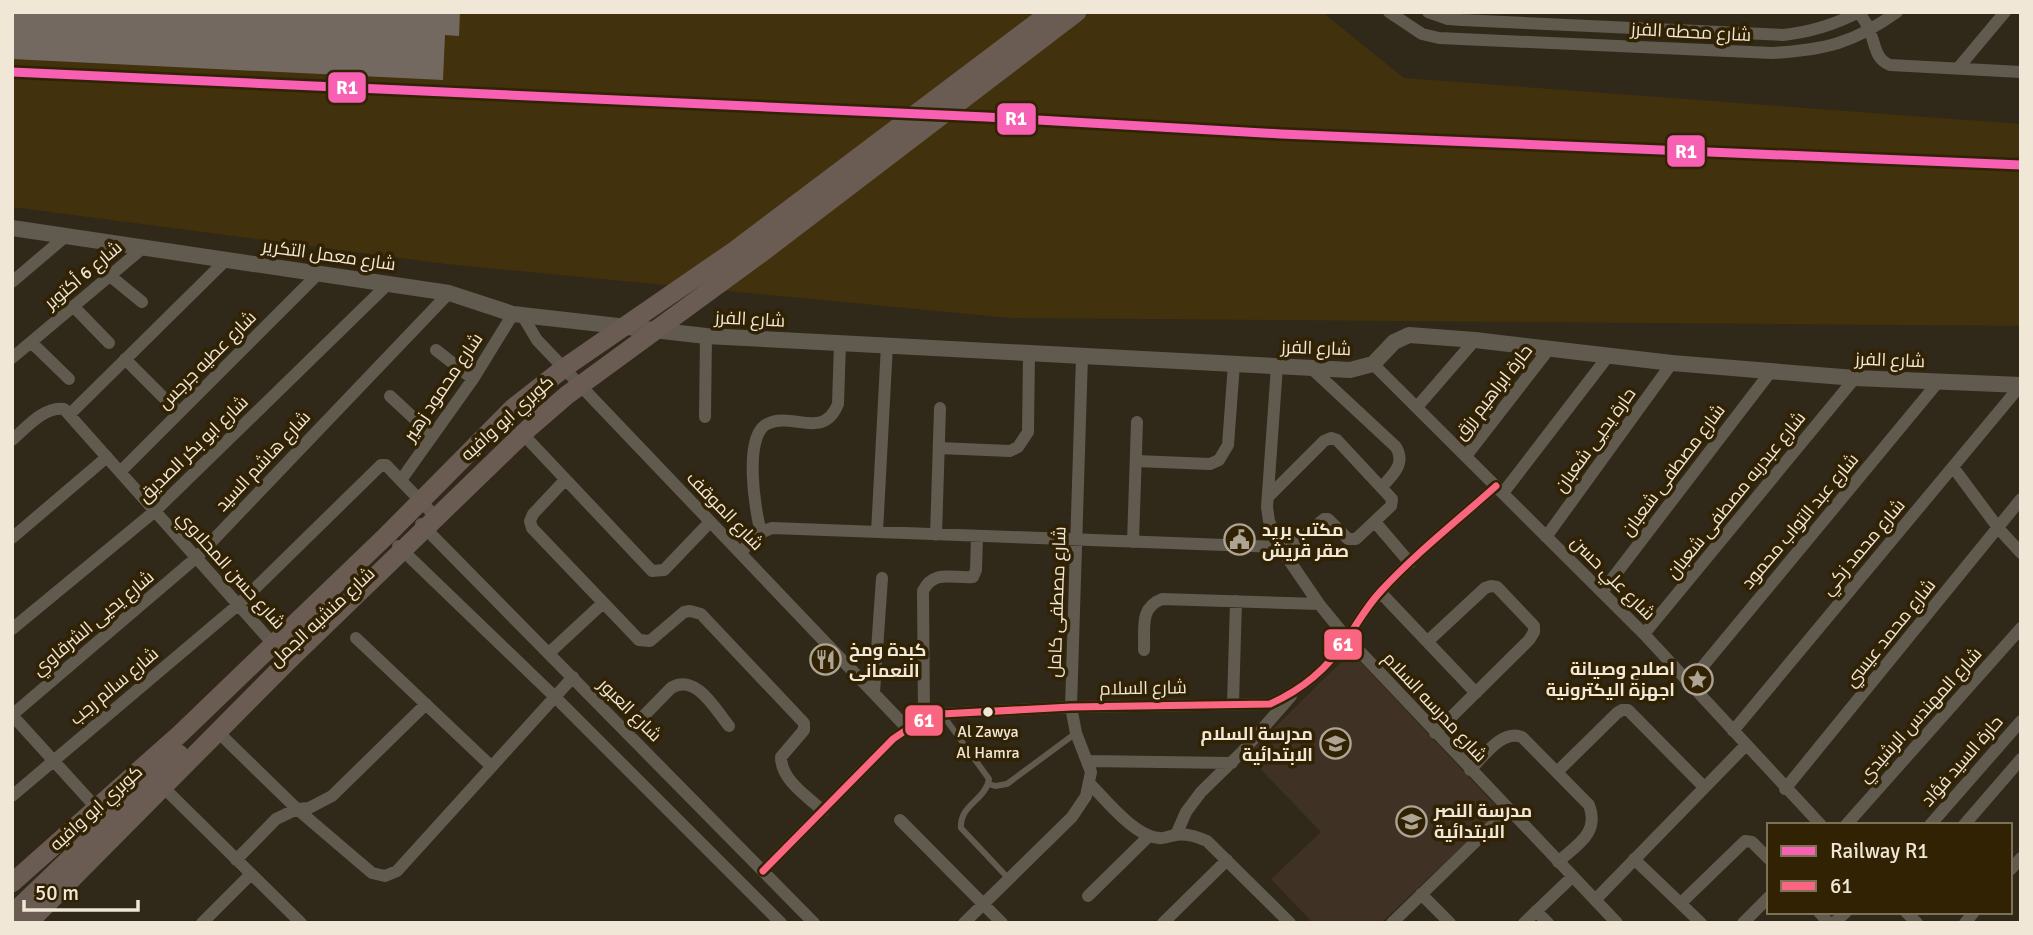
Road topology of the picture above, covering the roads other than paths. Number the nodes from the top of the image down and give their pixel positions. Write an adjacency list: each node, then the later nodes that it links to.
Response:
1 (1051, 12): 162 (main road, كوبري ابو وافيه)
2 (1077, 12): 107 (main road, كوبري ابو وافيه)
3 (1389, 12): 10 (street, شارع محطه الفرز)
4 (1428, 12): 8 (street, شارع محطه الفرز)
5 (1859, 12): 8 (street, شارع محطه الفرز); 9 (street)
6 (1897, 12): 9 (street, شارع محطه الفرز)
7 (2005, 12): 11 (street)
8 (1630, 29): 10 (street)
9 (1870, 30): 10 (street, شارع محطه الفرز); 11 (street)
10 (1630, 47)
11 (1959, 67): 12 (street)
12 (2021, 72)
13 (12, 228): 14 (street, شارع معمل التكرير)
14 (66, 236): 15 (street, شارع معمل التكرير); 19 (street)
15 (144, 247): 16 (street, شارع معمل التكرير); 18 (street, شارع 6 أكتوبر)
16 (226, 260): 17 (street, شارع معمل التكرير); 38 (street)
17 (319, 273): 20 (street, شارع معمل التكرير); 54 (street, شارع عطيه جرجس)
18 (109, 275): 22 (street); 23 (street, شارع 6 أكتوبر)
19 (12, 282)
20 (388, 284): 21 (street, شارع معمل التكرير); 73 (street, شارع ابو بكر الصديق)
21 (449, 293): 24 (street, شارع معمل التكرير); 90 (street, شارع هاشم السيد)
22 (142, 302)
23 (73, 306): 28 (street, شارع 6 أكتوبر); 30 (street)
24 (518, 314): 25 (street, شارع معمل التكرير); 45 (street, شارع الموقف); 48 (street, شارع محمود زهير)
25 (638, 327): 26 (street, شارع الفرز); 45 (main road, شارع منشيه الجمل)
26 (706, 336): 29 (street, شارع الفرز); 56 (street)
27 (1475, 340): 32 (street, شارع الفرز); 41 (street, شارع الفرز); 53 (street)
28 (31, 342): 37 (street, شارع 6 أكتوبر); 47 (street)
29 (840, 343): 31 (street, شارع الفرز); 78 (street)
30 (109, 344)
31 (887, 345): 34 (street, شارع الفرز); 79 (street)
32 (1549, 349): 35 (street, شارع الفرز); 62 (street, حارة ابراهيم رزق)
33 (436, 350): 48 (street)
34 (1028, 353): 36 (street, شارع الفرز); 61 (street)
35 (1609, 355): 40 (street, شارع الفرز); 70 (street, شارع السلام)
36 (1082, 356): 39 (street, شارع الفرز); 84 (street, شارع مصطفى كامل)
37 (12, 358)
38 (125, 359): 54 (street); 55 (street)
39 (1234, 363): 42 (street, شارع الفرز); 64 (street)
40 (1672, 363): 44 (street, شارع الفرز); 82 (street, حارة يحيى شعبان)
41 (1373, 364): 43 (street, شارع الفرز); 53 (street, شارع علي حسن)
42 (1277, 366): 43 (street, شارع الفرز); 71 (street, شارع مدرسه السلام)
43 (1310, 367): 69 (street)
44 (1772, 370): 46 (street, شارع الفرز); 94 (street, شارع مصطفى شعبان)
45 (573, 377): 58 (main road, شارع منشيه الجمل); 75 (street, شارع الموقف)
46 (1855, 378): 49 (street, شارع الفرز); 101 (street, شارع عبدربه مصطفى شعبان)
47 (69, 379)
48 (473, 379): 59 (street, شارع محمود زهير)
49 (1939, 381): 50 (street, شارع الفرز); 109 (street, شارع عبد التواب محمود)
50 (2021, 385): 65 (street, شارع محمد زكي)
51 (390, 396): 59 (street)
52 (940, 408): 61 (street)
53 (1417, 408): 62 (street, شارع علي حسن)
54 (178, 412): 66 (street, شارع عطيه جرجس)
55 (70, 414): 60 (street); 63 (street, شارع حسن المحلاوي)
56 (705, 417)
57 (1137, 422): 64 (street)
58 (517, 427): 68 (street); 74 (main road, شارع منشيه الجمل)
59 (432, 435): 67 (street, شارع محمود زهير)
60 (12, 440)
61 (939, 448): 80 (street)
62 (1465, 456): 70 (street, شارع علي حسن)
63 (107, 457): 66 (street, شارع حسن المحلاوي); 83 (street)
64 (1136, 461): 85 (street)
65 (1953, 467): 77 (street); 123 (street, شارع محمد زكي)
66 (120, 472): 73 (street, شارع حسن المحلاوي)
67 (401, 480): 74 (street, شارع العبور); 97 (street, شارع سالم رجب)
68 (564, 481): 75 (street); 96 (street)
69 (1382, 487): 71 (street); 76 (street)
70 (1499, 490): 82 (street, شارع علي حسن); 91 (street, شارع السلام)
71 (1268, 497): 87 (street, شارع مدرسه السلام)
72 (2021, 499): 77 (street, شارع محمد عيسي)
73 (155, 511): 90 (street, شارع حسن المحلاوي); 100 (street, شارع ابو بكر الصديق)
74 (426, 518): 86 (main road, شارع منشيه الجمل); 106 (street, شارع العبور)
75 (710, 522): 89 (street, شارع الموقف)
76 (1376, 522): 87 (street); 91 (street)
77 (1998, 529): 88 (street); 140 (street, شارع محمد عيسي)
78 (761, 532): 79 (street); 89 (street)
79 (877, 532): 80 (street)
80 (936, 535): 81 (street)
81 (977, 536): 84 (street); 119 (street)
82 (1546, 537): 94 (street, شارع علي حسن)
83 (12, 538)
84 (1077, 540): 85 (street); 116 (street, شارع مصطفى كامل)
85 (1133, 542): 87 (street)
86 (398, 545): 107 (main road, شارع منشيه الجمل); 113 (street)
87 (1283, 550): 98 (street, شارع مدرسه السلام)
88 (2021, 552)
89 (741, 553): 110 (street, شارع الموقف)
90 (197, 557): 97 (street, شارع حسن المحلاوي); 118 (street, شارع يحيى الشرقاوي)
91 (1410, 563): 93 (street, شارع السلام)
92 (882, 578): 110 (street)
93 (1380, 592): 103 (street, شارع السلام); 104 (street)
94 (1602, 592): 101 (street, شارع علي حسن)
95 (1236, 601): 98 (street); 105 (street); 115 (street)
96 (603, 603): 106 (street); 144 (street)
97 (239, 604): 107 (street, شارع حسن المحلاوي); 130 (street, شارع سالم رجب)
98 (1319, 604): 103 (street, شارع مدرسه السلام)
99 (2021, 628): 148 (street, شارع المهندس الرشيدي)
100 (12, 629)
101 (1644, 634): 109 (street, شارع علي حسن)
102 (356, 638): 114 (street)
103 (1347, 639): 112 (street, شارع السلام); 127 (street, شارع مدرسه السلام)
104 (1428, 641): 111 (street); 111 (street)
105 (1144, 650)
106 (549, 653): 108 (street, شارع العبور)
107 (286, 657): 124 (main road, شارع منشيه الجمل); 146 (main road, شارع منشيه الجمل)
108 (573, 677): 113 (street); 125 (street, شارع العبور)
109 (1689, 683): 123 (street, شارع علي حسن)
110 (874, 693): 122 (street, شارع الموقف)
111 (1476, 693): 127 (street)
112 (1293, 694): 115 (street, شارع السلام); 132 (street)
113 (555, 697): 133 (street); 175 (street)
114 (426, 704): 133 (street); 142 (street)
115 (1233, 704): 116 (street, شارع السلام)
116 (1071, 707): 117 (street, شارع السلام); 126 (street, شارع مصطفى كامل)
117 (942, 714): 119 (street, شارع السلام); 137 (lane)
118 (12, 715): 130 (street)
119 (924, 719): 122 (street, شارع السلام)
120 (2021, 721): 149 (street, حارة السيد فؤاد)
121 (729, 726): 125 (street)
122 (907, 728): 144 (street, شارع السلام)
123 (1732, 731): 128 (street, شارع علي حسن)
124 (218, 732): 138 (main road, شارع منشيه الجمل); 142 (street)
125 (628, 732): 158 (street, شارع العبور)
126 (1076, 733): 131 (street, شارع مصطفى كامل); 137 (lane)
127 (1435, 733): 134 (street, شارع مدرسه السلام)
128 (1746, 745): 139 (street); 140 (street, شارع علي حسن)
129 (2021, 759): 150 (street)
130 (53, 761): 141 (street, شارع سالم رجب); 146 (street)
131 (1088, 761): 132 (street); 136 (street, شارع مصطفى كامل)
132 (1231, 763): 151 (street)
133 (491, 766): 142 (street)
134 (1470, 770): 135 (street); 143 (street, شارع مدرسه السلام)
135 (1557, 772): 139 (street); 157 (street)
136 (1090, 783): 152 (street); 161 (street)
137 (989, 784): 161 (lane)
138 (163, 787): 155 (street); 172 (main road, شارع منشيه الجمل)
139 (1704, 787): 154 (street)
140 (1785, 789): 147 (street, شارع علي حسن)
141 (12, 796)
142 (297, 809): 155 (street)
143 (1508, 810): 157 (street, شارع مدرسه السلام); 163 (street)
144 (823, 811): 158 (street, شارع السلام)
145 (900, 820): 168 (street)
146 (109, 821): 170 (main road, شارع منشيه الجمل)
147 (1819, 823)
148 (1848, 823)
149 (1932, 823)
150 (1966, 823)
151 (1176, 835): 152 (street); 156 (street)
152 (1149, 836): 164 (street)
153 (1767, 857): 167 (street)
154 (1634, 859): 166 (street); 167 (street)
155 (236, 860): 159 (street)
156 (1227, 860): 171 (street); 179 (street)
157 (1558, 862): 160 (street, شارع مدرسه السلام)
158 (763, 872): 176 (street, شارع العبور)
159 (251, 874): 173 (street); 174 (street)
160 (1572, 877): 166 (street, شارع مدرسه السلام); 169 (street)
161 (1009, 879): 168 (street)
162 (12, 883)
163 (1421, 894): 180 (street); 181 (street)
164 (1088, 896)
165 (1767, 899): 186 (street)
166 (1595, 900): 184 (street, شارع مدرسه السلام)
167 (1681, 903): 185 (street)
168 (983, 904): 177 (street); 178 (street)
169 (1536, 911): 182 (street); 183 (street)
170 (12, 915)
171 (1282, 920)
172 (27, 923)
173 (202, 923)
174 (301, 923)
175 (781, 923)
176 (814, 923)
177 (964, 923)
178 (1002, 923)
179 (1163, 923)
180 (1392, 923)
181 (1450, 923)
182 (1524, 923)
183 (1548, 923)
184 (1617, 923)
185 (1701, 923)
186 (1743, 923)

